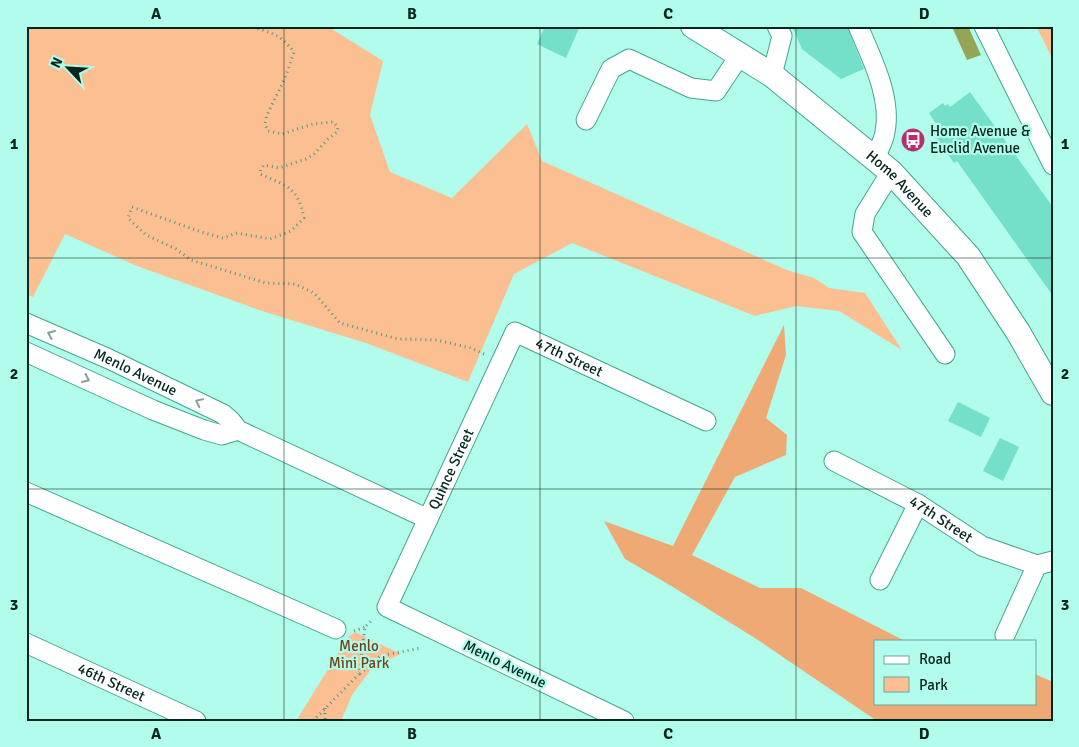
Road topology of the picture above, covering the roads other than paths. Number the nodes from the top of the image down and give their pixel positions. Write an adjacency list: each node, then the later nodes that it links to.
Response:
1 (777, 26): 6 (street)
2 (858, 26): 8 (street)
3 (984, 26): 9 (street)
4 (705, 29): 5 (main road, Home Avenue)
5 (740, 55): 6 (main road, Home Avenue); 7 (street)
6 (772, 75): 8 (main road, Home Avenue)
7 (586, 120)
8 (883, 165): 13 (street); 14 (main road, Home Avenue)
9 (1053, 165)
10 (26, 323): 16 (street, Menlo Avenue, one-way to 10)
11 (515, 332): 15 (street, 47th Street); 20 (street, Quince Street)
12 (26, 352): 16 (street, Menlo Avenue, one-way to 16)
13 (945, 354)
14 (1053, 393)
15 (706, 420)
16 (238, 430): 20 (street, Menlo Avenue)
17 (834, 460): 19 (street, 47th Street)
18 (26, 492): 24 (street)
19 (918, 504): 21 (street, 47th Street); 22 (street)
20 (428, 519): 23 (street, Quince Street)
21 (1045, 563): 25 (street)
22 (880, 580)
23 (387, 607): 28 (street, Menlo Avenue)
24 (336, 629)
25 (1005, 635)
26 (26, 643): 27 (street, 46th Street)
27 (196, 721)
28 (624, 721)

